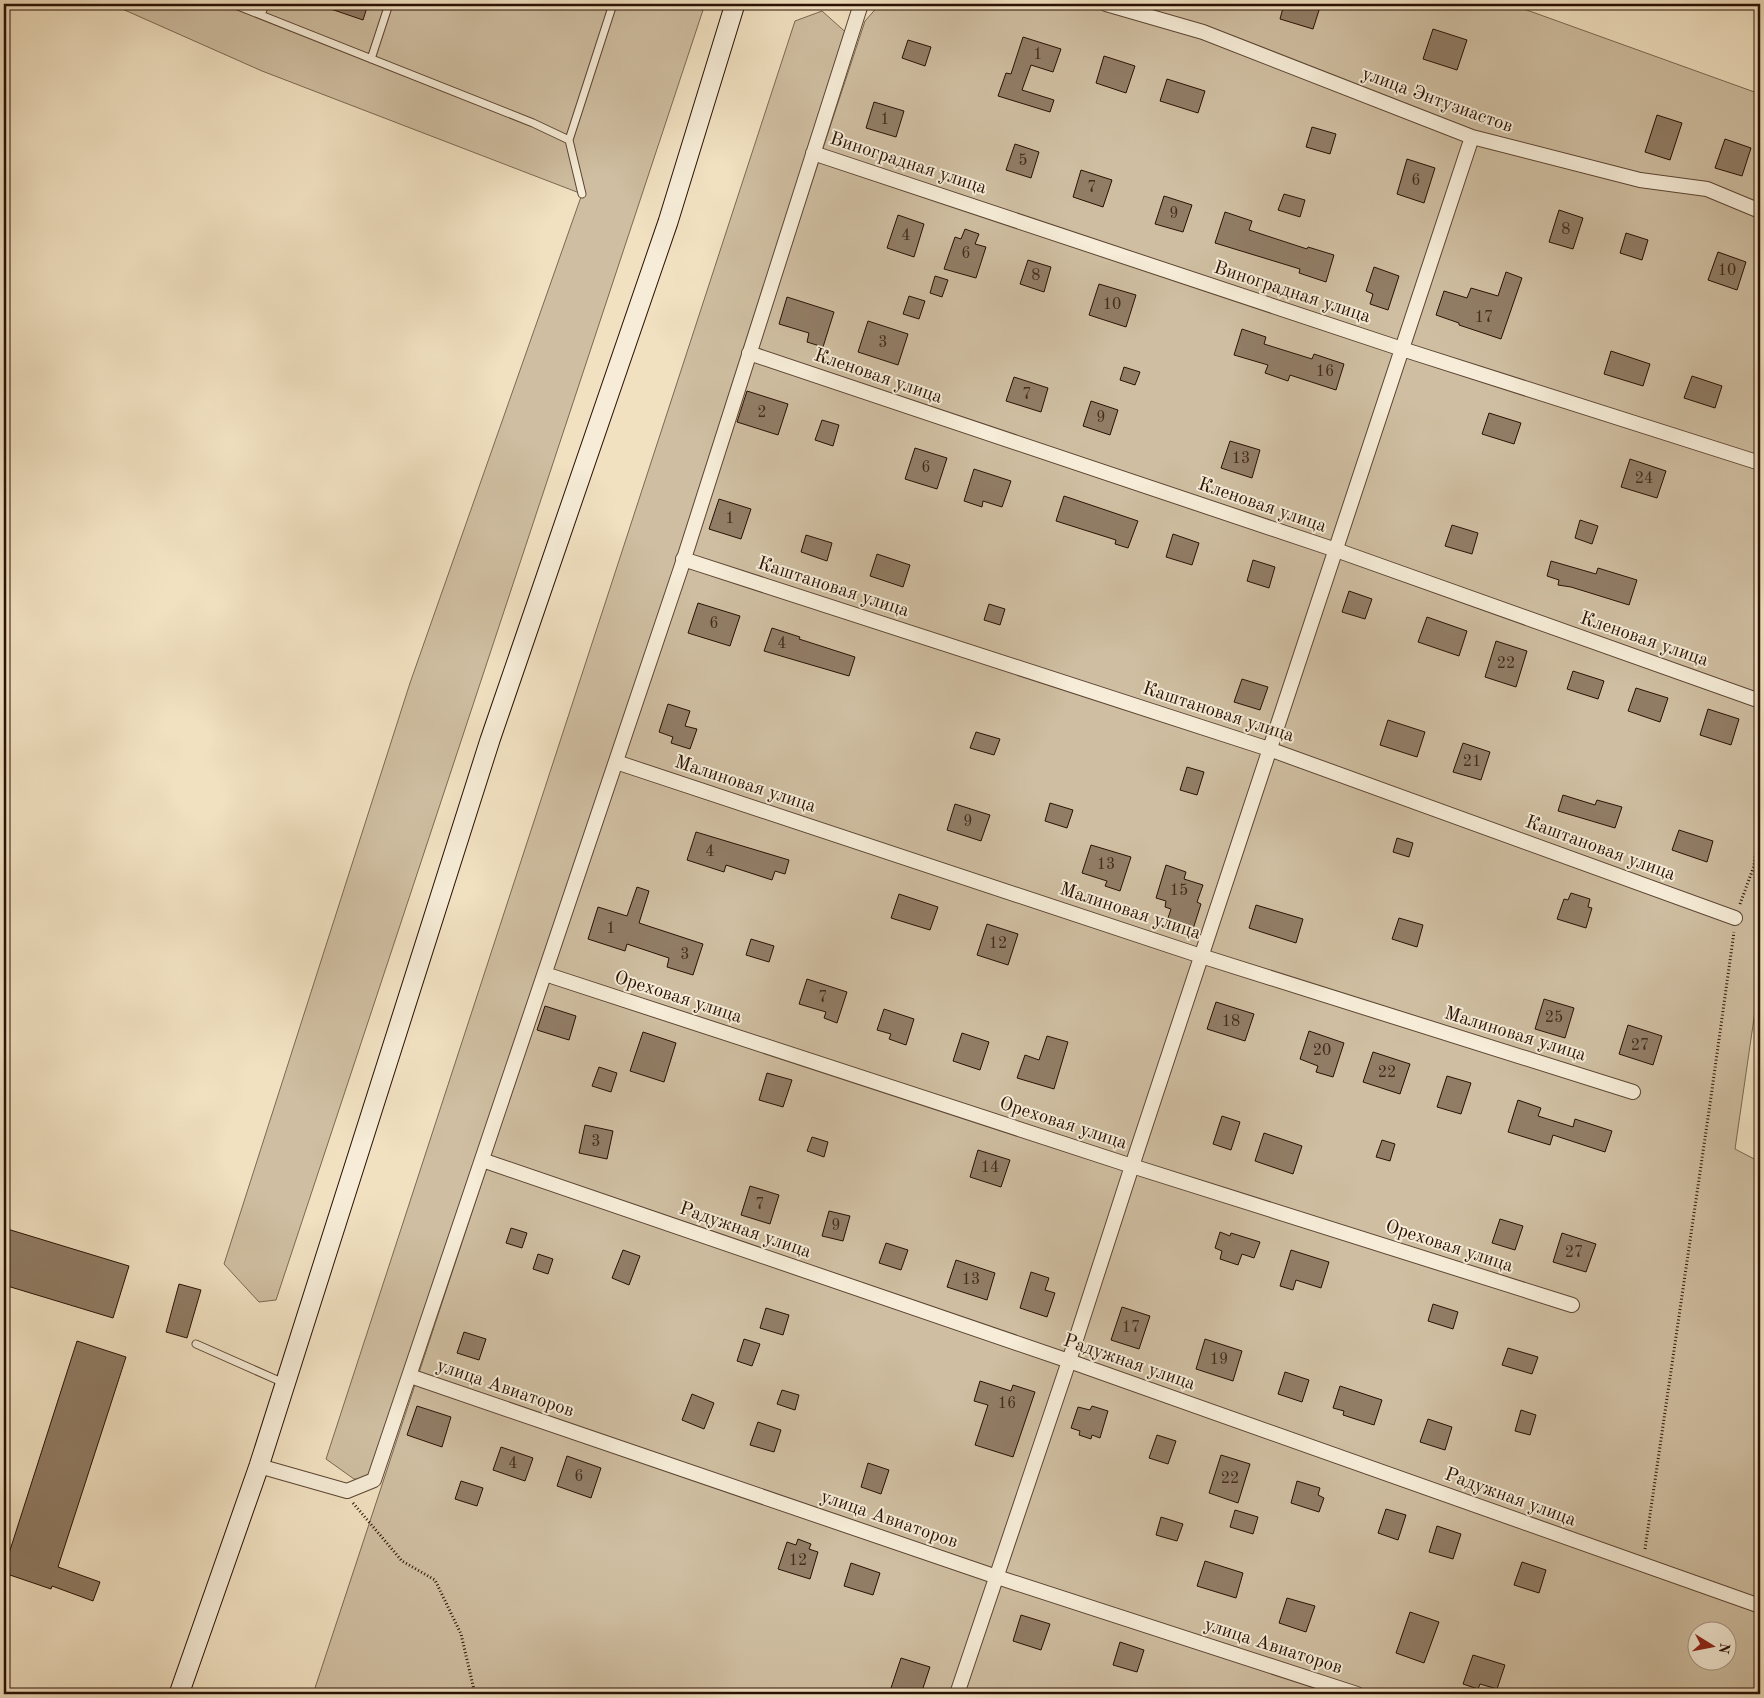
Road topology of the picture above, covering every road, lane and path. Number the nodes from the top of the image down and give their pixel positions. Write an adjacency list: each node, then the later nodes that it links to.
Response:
1 (233, 4): 8 (lane)
2 (265, 4): 8 (lane)
3 (389, 4): 9 (lane)
4 (613, 4): 11 (lane)
5 (735, 4): 34 (street)
6 (861, 4): 12 (street)
7 (1106, 4): 10 (street, улица Энтузиастов)
8 (261, 15): 9 (lane)
9 (371, 59): 11 (lane)
10 (1472, 137): 14 (street, улица Энтузиастов); 15 (street)
11 (569, 140): 13 (lane)
12 (813, 153): 15 (street, Виноградная улица); 16 (street)
13 (582, 194)
14 (1760, 211)
15 (1402, 349): 17 (street, Виноградная улица); 18 (street)
16 (749, 353): 18 (street, Кленовая улица); 19 (street)
17 (1760, 462)
18 (1336, 550): 20 (street, Кленовая улица); 21 (street)
19 (683, 559): 21 (street, Каштановая улица); 22 (street)
20 (1760, 701)
21 (1269, 749): 24 (street, Каштановая улица); 25 (street)
22 (616, 762): 25 (street, Малиновая улица); 26 (street)
23 (1760, 811): 24 (path)
24 (1735, 918): 37 (path)
25 (1201, 956): 27 (street, Малиновая улица); 29 (street)
26 (544, 974): 28 (street); 29 (street, Ореховая улица)
27 (1633, 1092)
28 (482, 1160): 32 (street, Радужная улица); 33 (street)
29 (1132, 1166): 30 (street, Ореховая улица); 32 (street)
30 (1572, 1305)
31 (196, 1344): 34 (lane)
32 (1069, 1362): 37 (street, Радужная улица); 38 (street)
33 (410, 1376): 36 (street); 38 (street, улица Авиаторов)
34 (285, 1384): 35 (street)
35 (259, 1466): 36 (street); 40 (street)
36 (347, 1491): 41 (path)
37 (1643, 1565): 39 (street, Радужная улица)
38 (997, 1577): 42 (street); 43 (street, улица Авиаторов)
39 (1760, 1606)
40 (179, 1694)
41 (475, 1694)
42 (957, 1694)
43 (1357, 1694)

